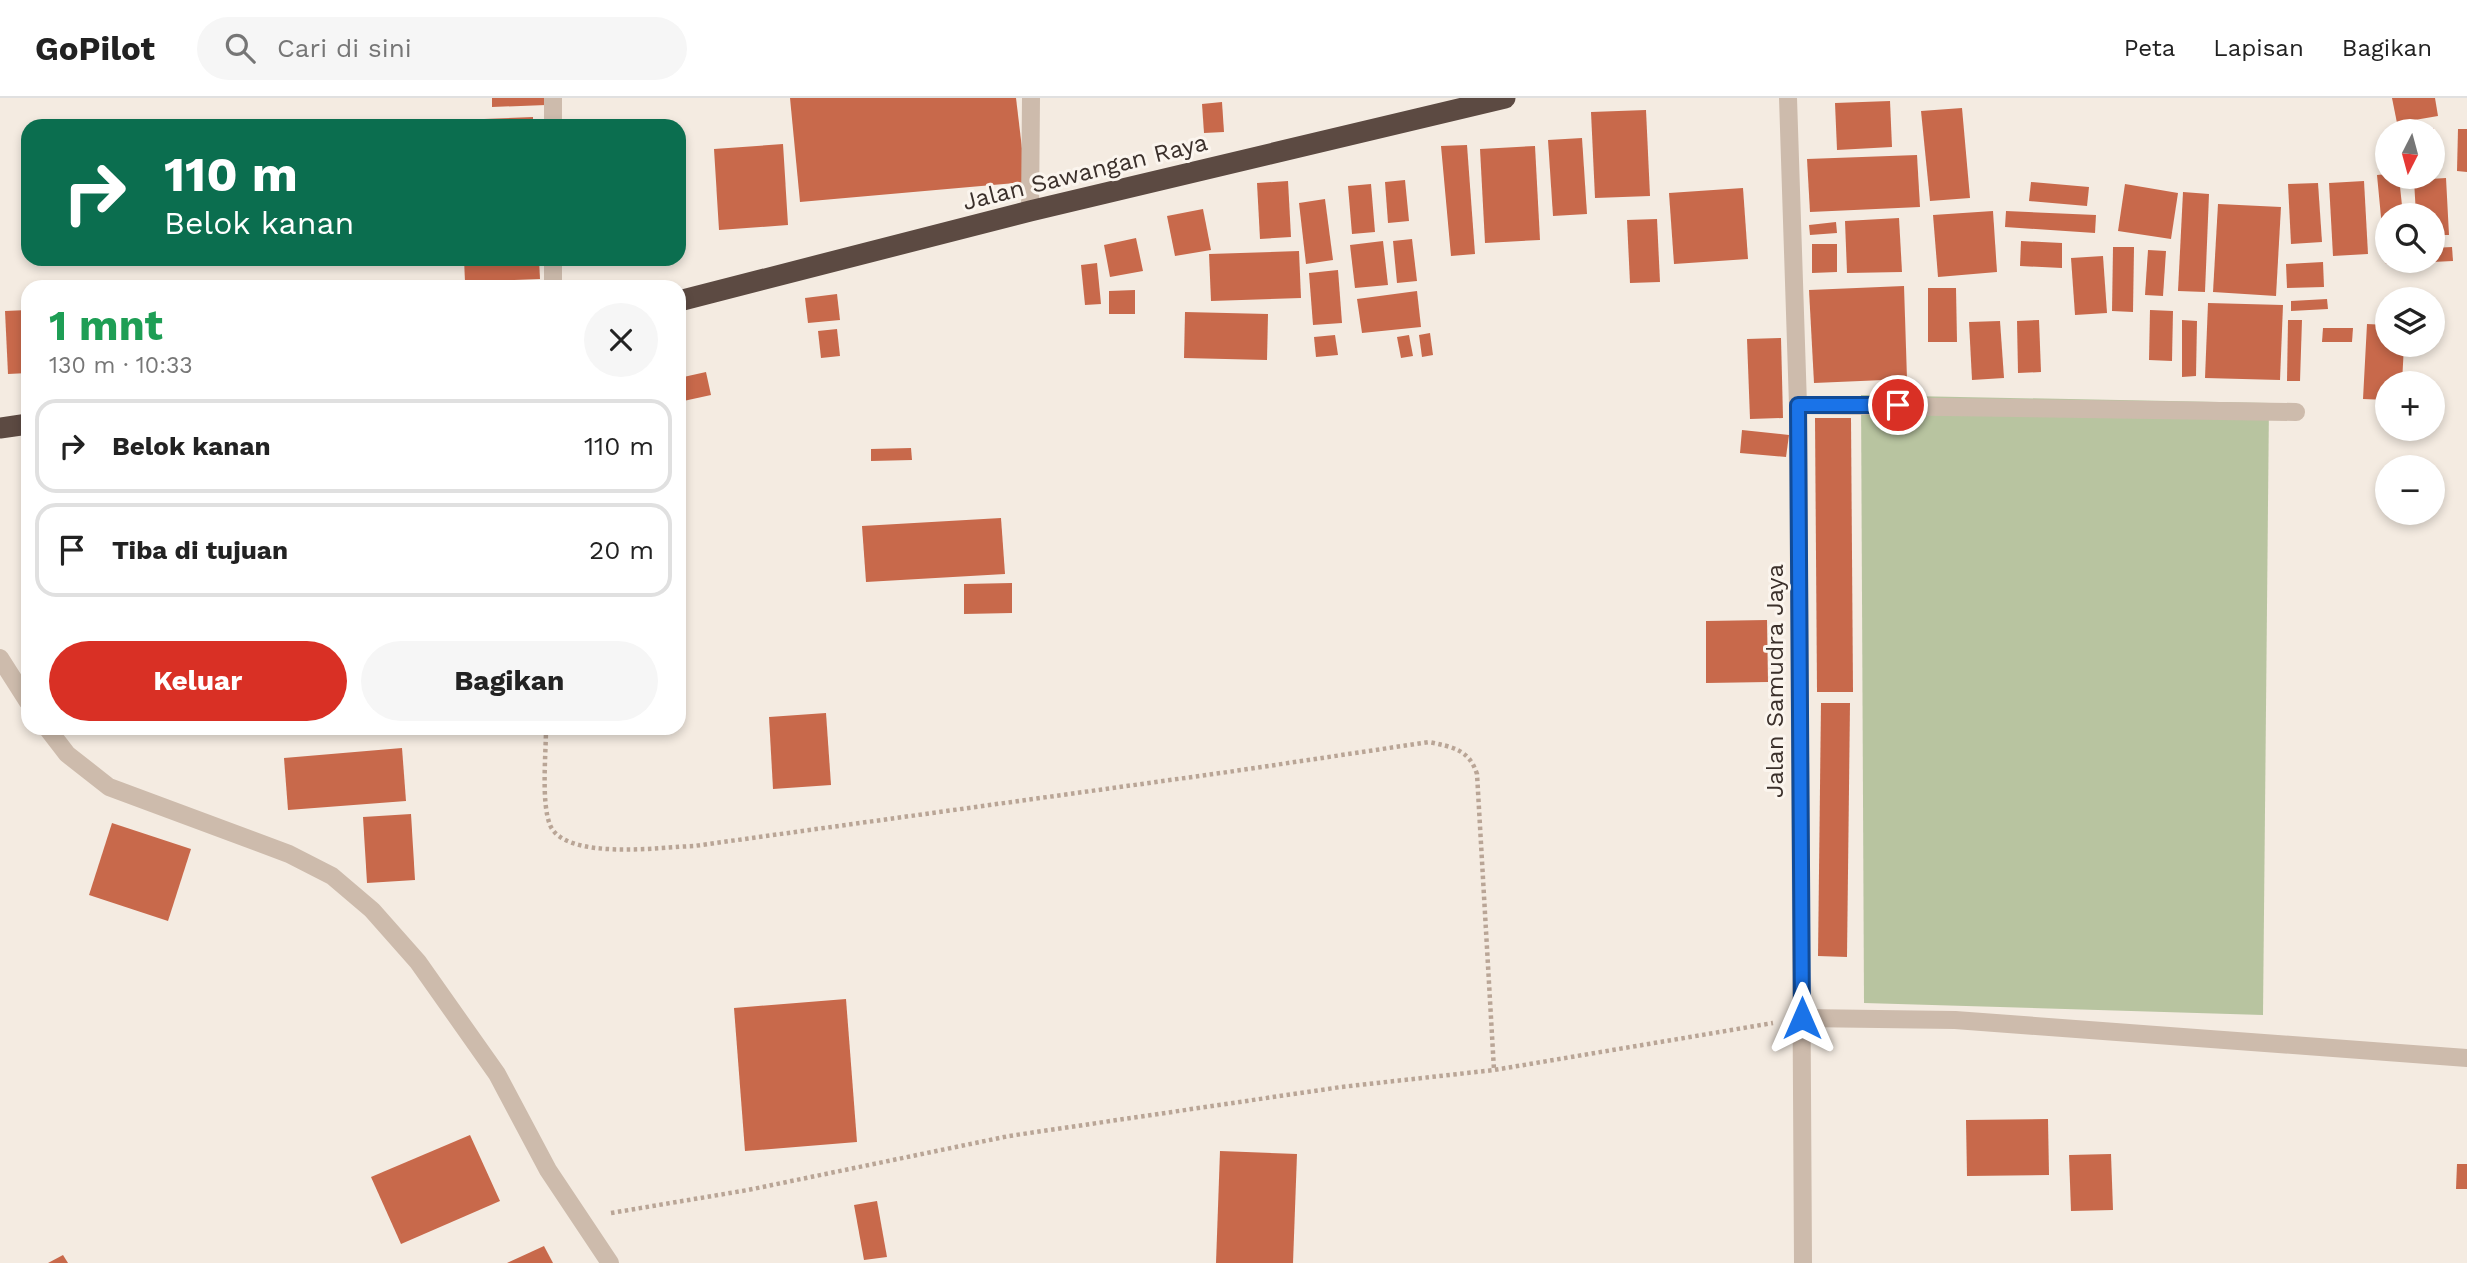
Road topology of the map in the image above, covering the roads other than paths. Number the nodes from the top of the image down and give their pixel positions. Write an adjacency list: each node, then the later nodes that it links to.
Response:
1 (553, 98): 5 (street)
2 (1031, 98): 6 (street)
3 (1505, 98): 6 (highway, Jalan Sawangan Raya)
4 (1788, 98): 8 (street, Jalan Samudra Jaya)
5 (553, 119)
6 (1030, 211): 7 (highway, Jalan Sawangan Raya)
7 (686, 299)
8 (1798, 405): 9 (street); 15 (street, Jalan Samudra Jaya)
9 (2296, 412)
10 (21, 425): 11 (highway)
11 (0, 428)
12 (0, 658): 13 (street)
13 (21, 691)
14 (52, 735): 17 (street)
15 (1802, 1018): 16 (street); 18 (street, Jalan Samudra Jaya)
16 (2467, 1058)
17 (610, 1263)
18 (1802, 1263)

